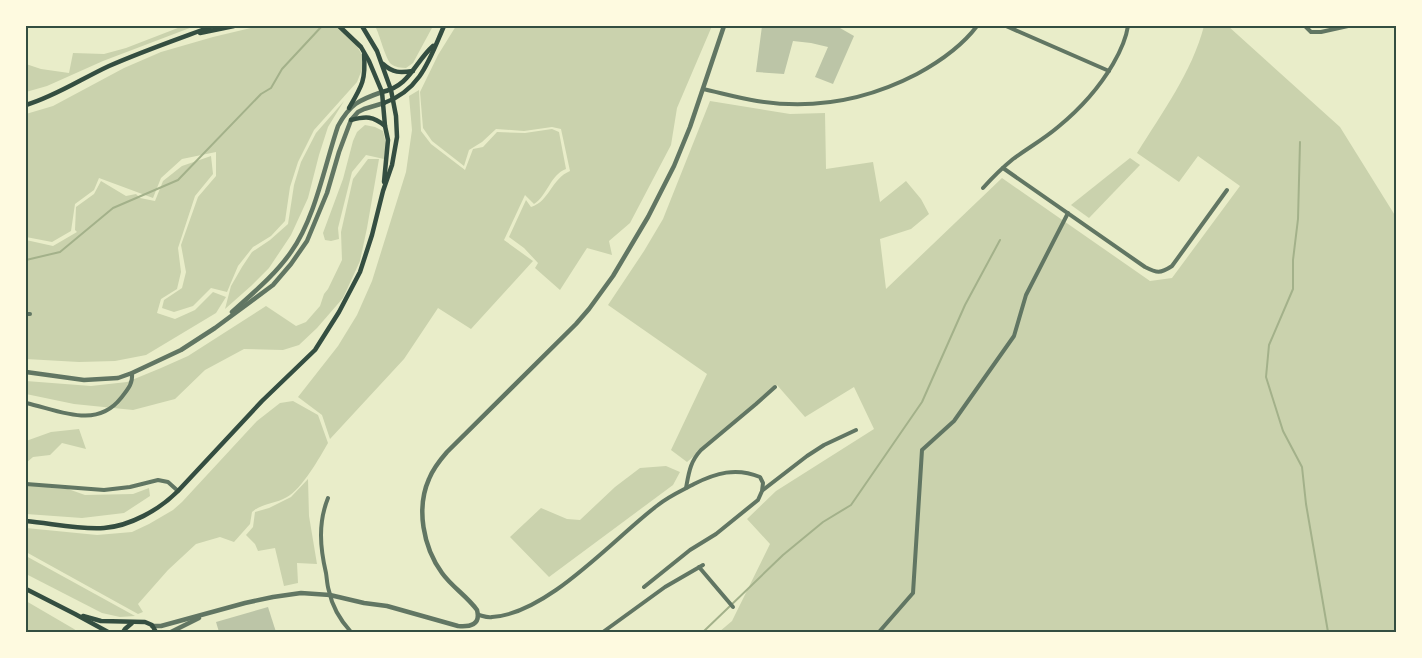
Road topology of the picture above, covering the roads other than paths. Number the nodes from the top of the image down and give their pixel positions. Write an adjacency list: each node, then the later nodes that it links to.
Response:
1 (213, 26): 12 (main road)
2 (234, 26): 12 (main road)
3 (339, 26): 14 (main road)
4 (362, 26): 15 (main road)
5 (444, 26): 13 (main road)
6 (724, 26): 18 (street)
7 (977, 26): 18 (street)
8 (1006, 26): 17 (street)
9 (1128, 26): 17 (street)
10 (1305, 26): 11 (street)
11 (1348, 26)
12 (185, 36): 23 (main road)
13 (436, 45): 16 (main road); 21 (main road)
14 (363, 51): 20 (main road); 24 (main road)
15 (381, 63): 16 (main road); 19 (main road)
16 (413, 71): 19 (main road)
17 (1109, 71): 27 (street)
18 (703, 89): 50 (street)
19 (391, 90): 20 (main road); 21 (main road)
20 (382, 92): 22 (main road); 24 (street)
21 (394, 100): 22 (main road); 30 (main road)
22 (384, 103): 25 (street); 26 (main road)
23 (26, 105)
24 (350, 108): 32 (street)
25 (351, 120): 26 (main road); 32 (street)
26 (385, 126): 30 (main road)
27 (1003, 168): 28 (street); 31 (street)
28 (982, 188)
29 (1227, 190): 31 (street)
30 (383, 191): 40 (main road)
31 (1068, 213): 59 (street)
32 (215, 328): 34 (street)
33 (26, 372): 34 (street)
34 (132, 373): 36 (street)
35 (775, 387): 39 (street)
36 (26, 404)
37 (856, 430): 41 (street)
38 (26, 483): 40 (street)
39 (686, 488): 41 (street); 50 (street)
40 (178, 491): 43 (main road)
41 (762, 491): 44 (street)
42 (328, 498): 46 (street)
43 (26, 521)
44 (644, 586)
45 (26, 589): 49 (main road)
46 (330, 595): 48 (street); 50 (street); 57 (street)
47 (733, 607): 58 (street)
48 (209, 612): 52 (street); 56 (street)
49 (75, 614): 51 (main road); 53 (main road)
50 (478, 615)
51 (134, 622): 52 (main road); 54 (main road)
52 (152, 626): 55 (main road)
53 (108, 633)
54 (123, 633)
55 (156, 633)
56 (171, 633)
57 (351, 633)
58 (603, 633)
59 (879, 633)

